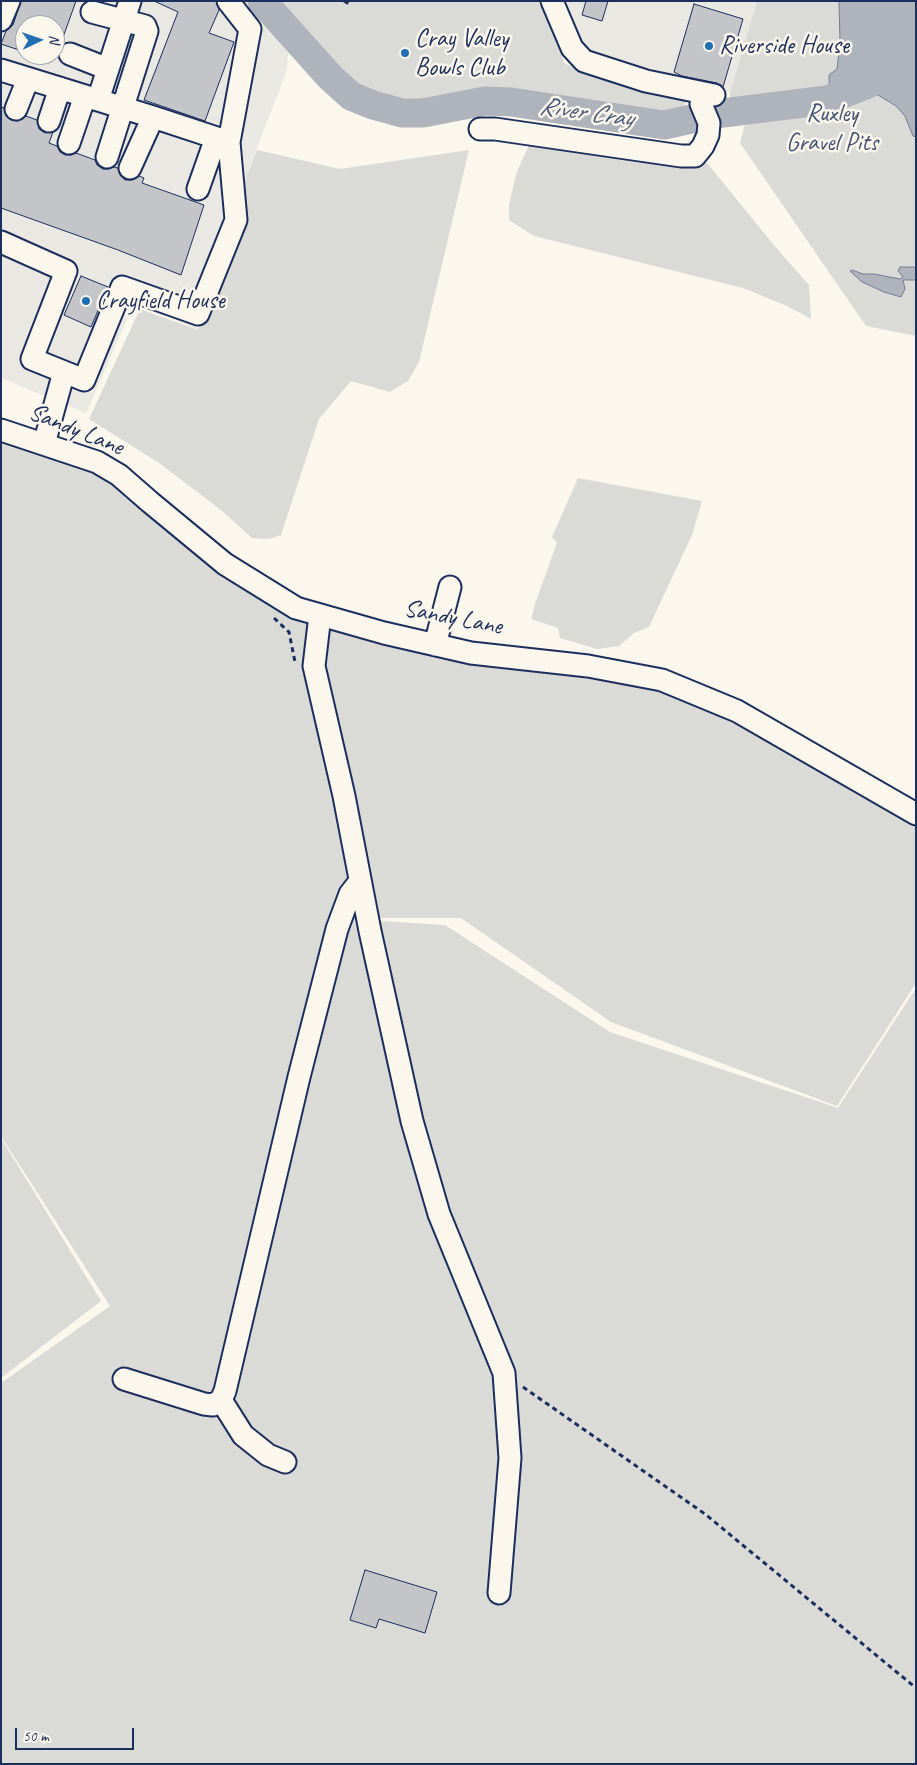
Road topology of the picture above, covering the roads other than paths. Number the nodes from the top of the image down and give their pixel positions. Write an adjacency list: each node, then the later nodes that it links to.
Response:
1 (9, 1): 6 (street)
2 (228, 1): 18 (street)
3 (552, 1): 17 (street)
4 (127, 11): 5 (street); 8 (street); 13 (street)
5 (92, 12)
6 (1, 20)
7 (70, 54): 8 (street)
8 (108, 69): 12 (street)
9 (1, 70): 10 (street)
10 (28, 78): 11 (street); 14 (street)
11 (60, 88): 12 (street); 16 (street)
12 (92, 98): 13 (street); 19 (street)
13 (123, 108): 15 (street); 20 (street)
14 (16, 109)
15 (153, 116): 18 (street); 21 (street)
16 (49, 120)
17 (480, 129)
18 (223, 140): 22 (street); 24 (street)
19 (69, 143)
20 (107, 157)
21 (130, 168)
22 (198, 189)
23 (1, 242): 24 (street)
24 (64, 372): 26 (street)
25 (1, 430): 26 (street, Sandy Lane)
26 (44, 444): 28 (street, Sandy Lane)
27 (450, 587): 29 (street)
28 (320, 615): 29 (street, Sandy Lane); 31 (street)
29 (435, 644): 30 (street, Sandy Lane)
30 (916, 814)
31 (360, 880): 33 (street); 35 (street)
32 (124, 1379): 33 (street)
33 (221, 1400): 34 (street)
34 (285, 1462)
35 (499, 1593)

